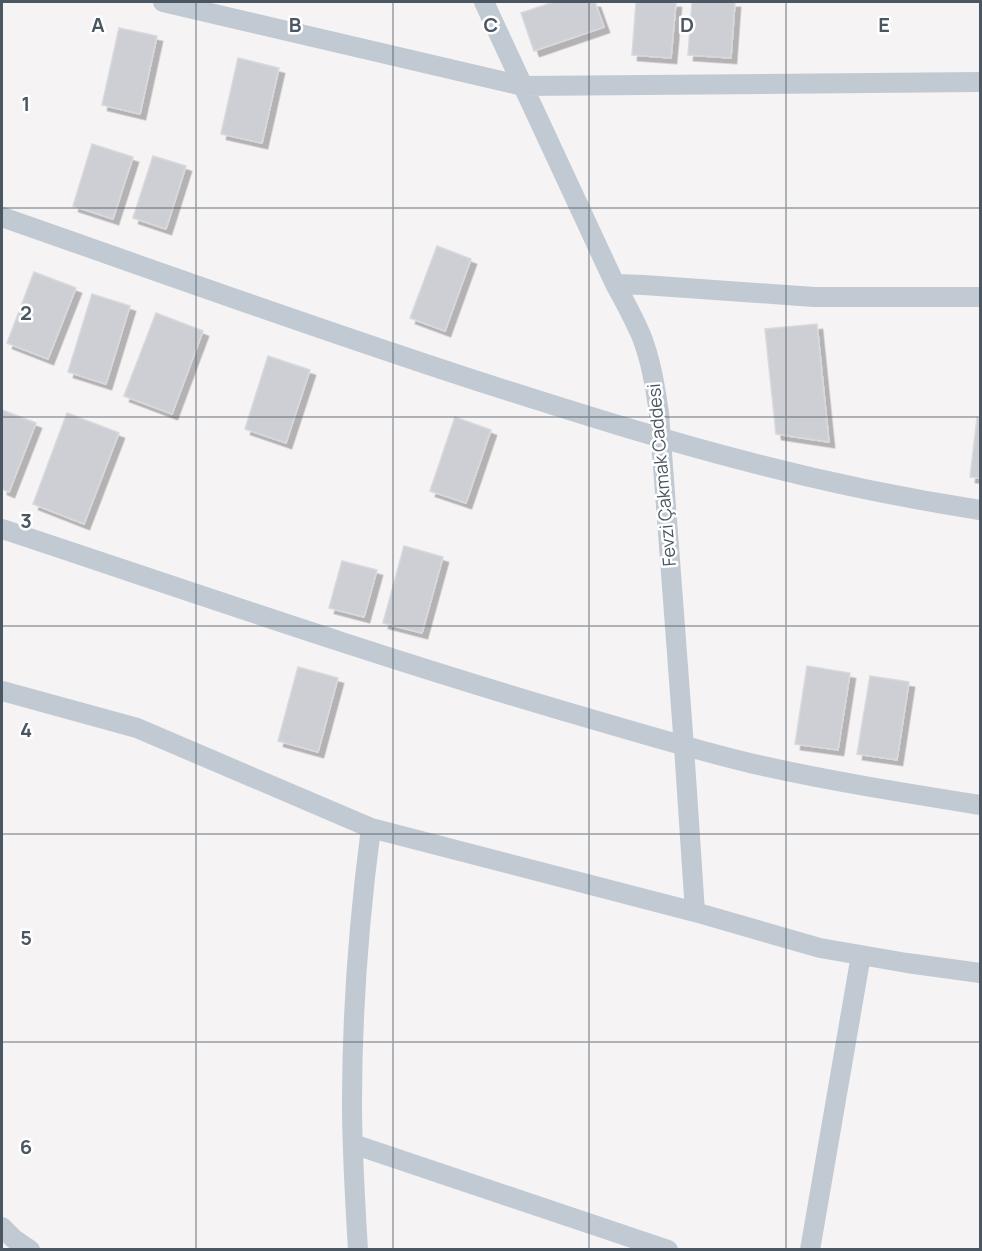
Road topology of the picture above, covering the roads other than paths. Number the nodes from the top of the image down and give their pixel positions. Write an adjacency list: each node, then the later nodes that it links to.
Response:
1 (162, 2): 4 (street)
2 (484, 2): 4 (street, Fevzi Çakmak Caddesi)
3 (981, 82): 4 (street)
4 (523, 86): 6 (street, Fevzi Çakmak Caddesi)
5 (2, 217): 8 (street)
6 (615, 284): 7 (street); 8 (street, Fevzi Çakmak Caddesi)
7 (981, 297)
8 (660, 438): 9 (street); 12 (street, Fevzi Çakmak Caddesi)
9 (981, 510)
10 (2, 529): 12 (street)
11 (2, 691): 14 (street)
12 (684, 747): 13 (street); 15 (street, Fevzi Çakmak Caddesi)
13 (981, 805)
14 (370, 828): 15 (street); 18 (street)
15 (695, 912): 16 (street)
16 (861, 955): 17 (street); 23 (street)
17 (981, 973)
18 (353, 1144): 21 (street); 22 (street)
19 (2, 1227): 20 (street)
20 (30, 1250)
21 (358, 1250)
22 (668, 1250)
23 (810, 1250)

